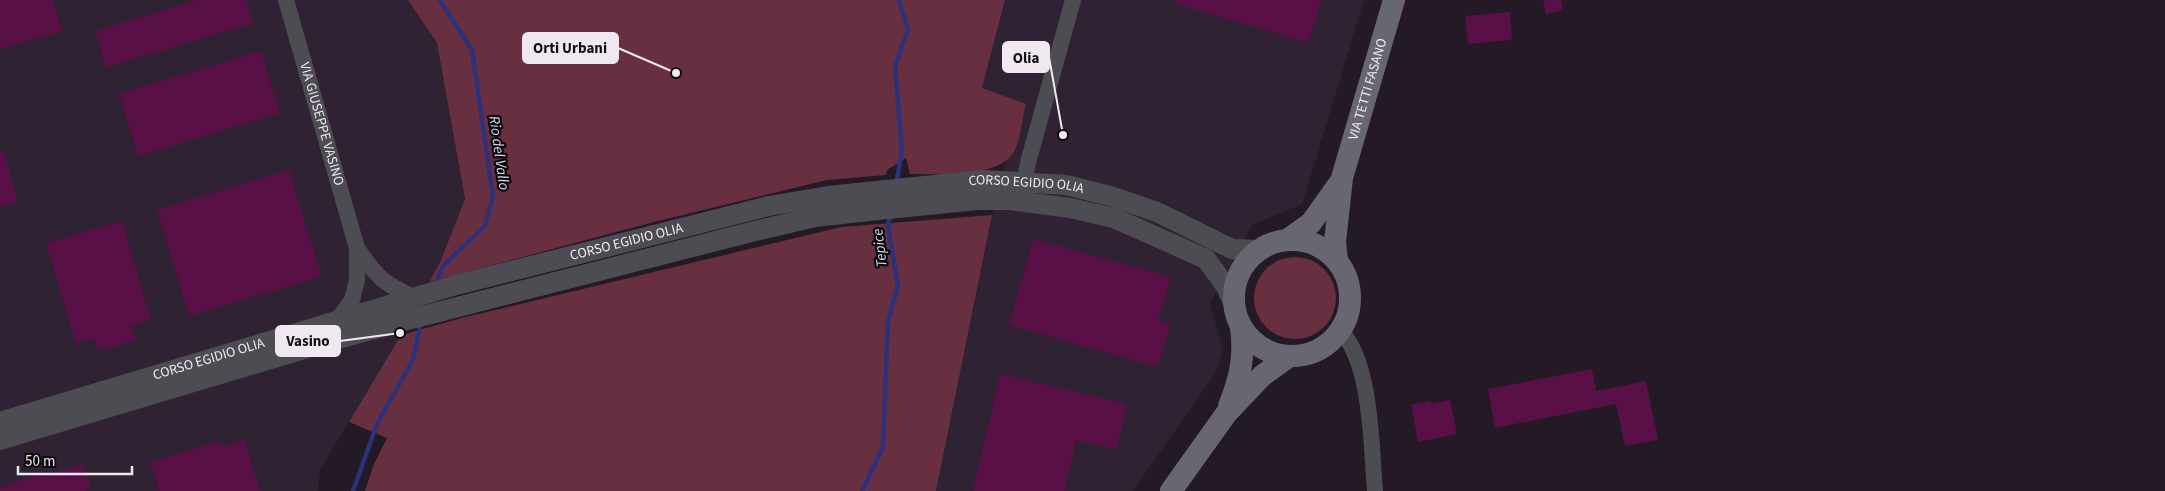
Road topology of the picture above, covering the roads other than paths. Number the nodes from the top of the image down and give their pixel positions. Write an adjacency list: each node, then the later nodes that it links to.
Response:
1 (286, 0): 7 (street, VIA GIUSEPPE VASINO)
2 (1073, 0): 5 (street)
3 (1394, 0): 4 (main road, VIA TETTI FASANO)
4 (1342, 178): 6 (main road, VIA TETTI FASANO); 9 (main road, VIA TETTI FASANO)
5 (1022, 192): 8 (street, CORSO EGIDIO OLIA); 10 (street, CORSO EGIDIO OLIA); 11 (street, CORSO EGIDIO OLIA); 18 (street, CORSO EGIDIO OLIA)
6 (1287, 240): 8 (main road); 9 (main road)
7 (357, 248): 10 (street, VIA GIUSEPPE VASINO); 12 (street, VIA GIUSEPPE VASINO)
8 (1260, 250): 11 (main road)
9 (1337, 260): 14 (main road)
10 (416, 298): 12 (street, CORSO EGIDIO OLIA)
11 (1234, 305): 13 (main road)
12 (336, 322): 17 (street, CORSO EGIDIO OLIA)
13 (1242, 327): 15 (main road); 16 (main road)
14 (1341, 330): 15 (main road); 20 (street)
15 (1288, 357): 16 (main road)
16 (1226, 414): 19 (main road)
17 (0, 422)
18 (0, 440)
19 (1172, 491)
20 (1374, 491)

